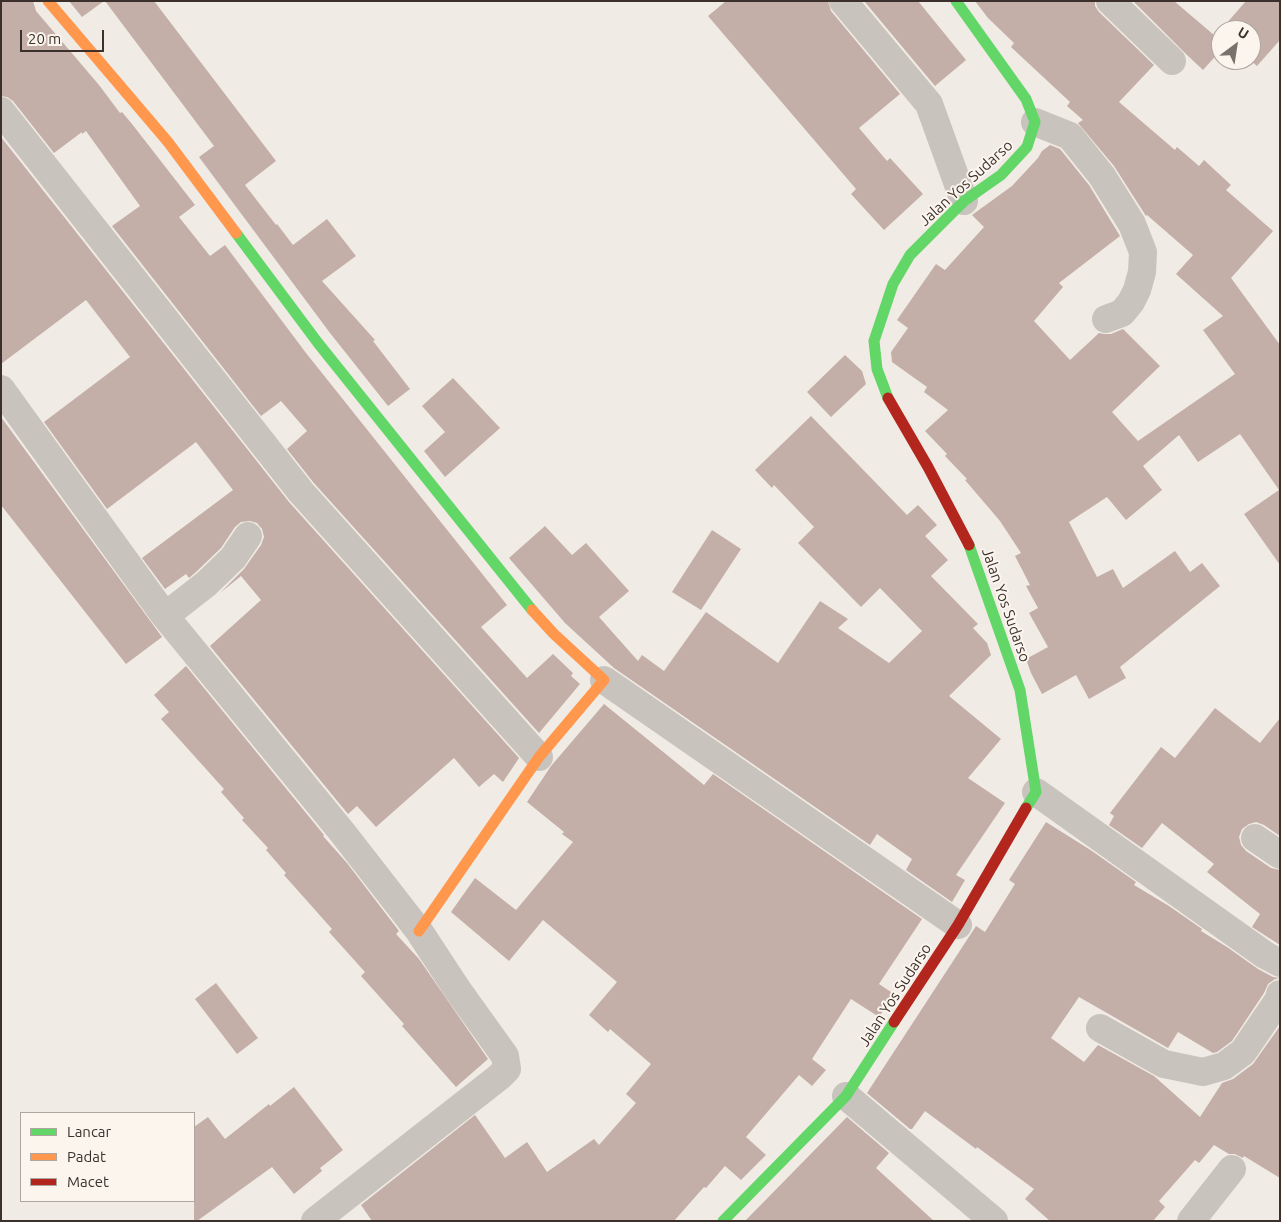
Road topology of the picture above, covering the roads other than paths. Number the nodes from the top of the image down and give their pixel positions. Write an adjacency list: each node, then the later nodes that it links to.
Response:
1 (48, 1): 13 (street)
2 (843, 1): 8 (street)
3 (956, 1): 7 (street)
4 (1110, 1): 5 (street)
5 (1172, 61)
6 (1, 111): 14 (street)
7 (1035, 122): 8 (street, Jalan Yos Sudarso); 9 (street)
8 (964, 201): 15 (street, Jalan Yos Sudarso)
9 (1106, 319)
10 (1, 389): 12 (street)
11 (248, 536): 12 (street)
12 (166, 616): 19 (street)
13 (604, 680): 14 (street); 18 (street)
14 (539, 757): 19 (street)
15 (1036, 792): 18 (street, Jalan Yos Sudarso); 20 (street)
16 (1255, 838): 17 (street)
17 (1280, 855)
18 (958, 926): 23 (street, Jalan Yos Sudarso)
19 (419, 931): 25 (street)
20 (1280, 963)
21 (1280, 994): 22 (street)
22 (1100, 1028)
23 (846, 1096): 26 (street, Jalan Yos Sudarso); 27 (street)
24 (1232, 1169): 28 (street)
25 (315, 1221)
26 (723, 1221)
27 (994, 1221)
28 (1192, 1221)

